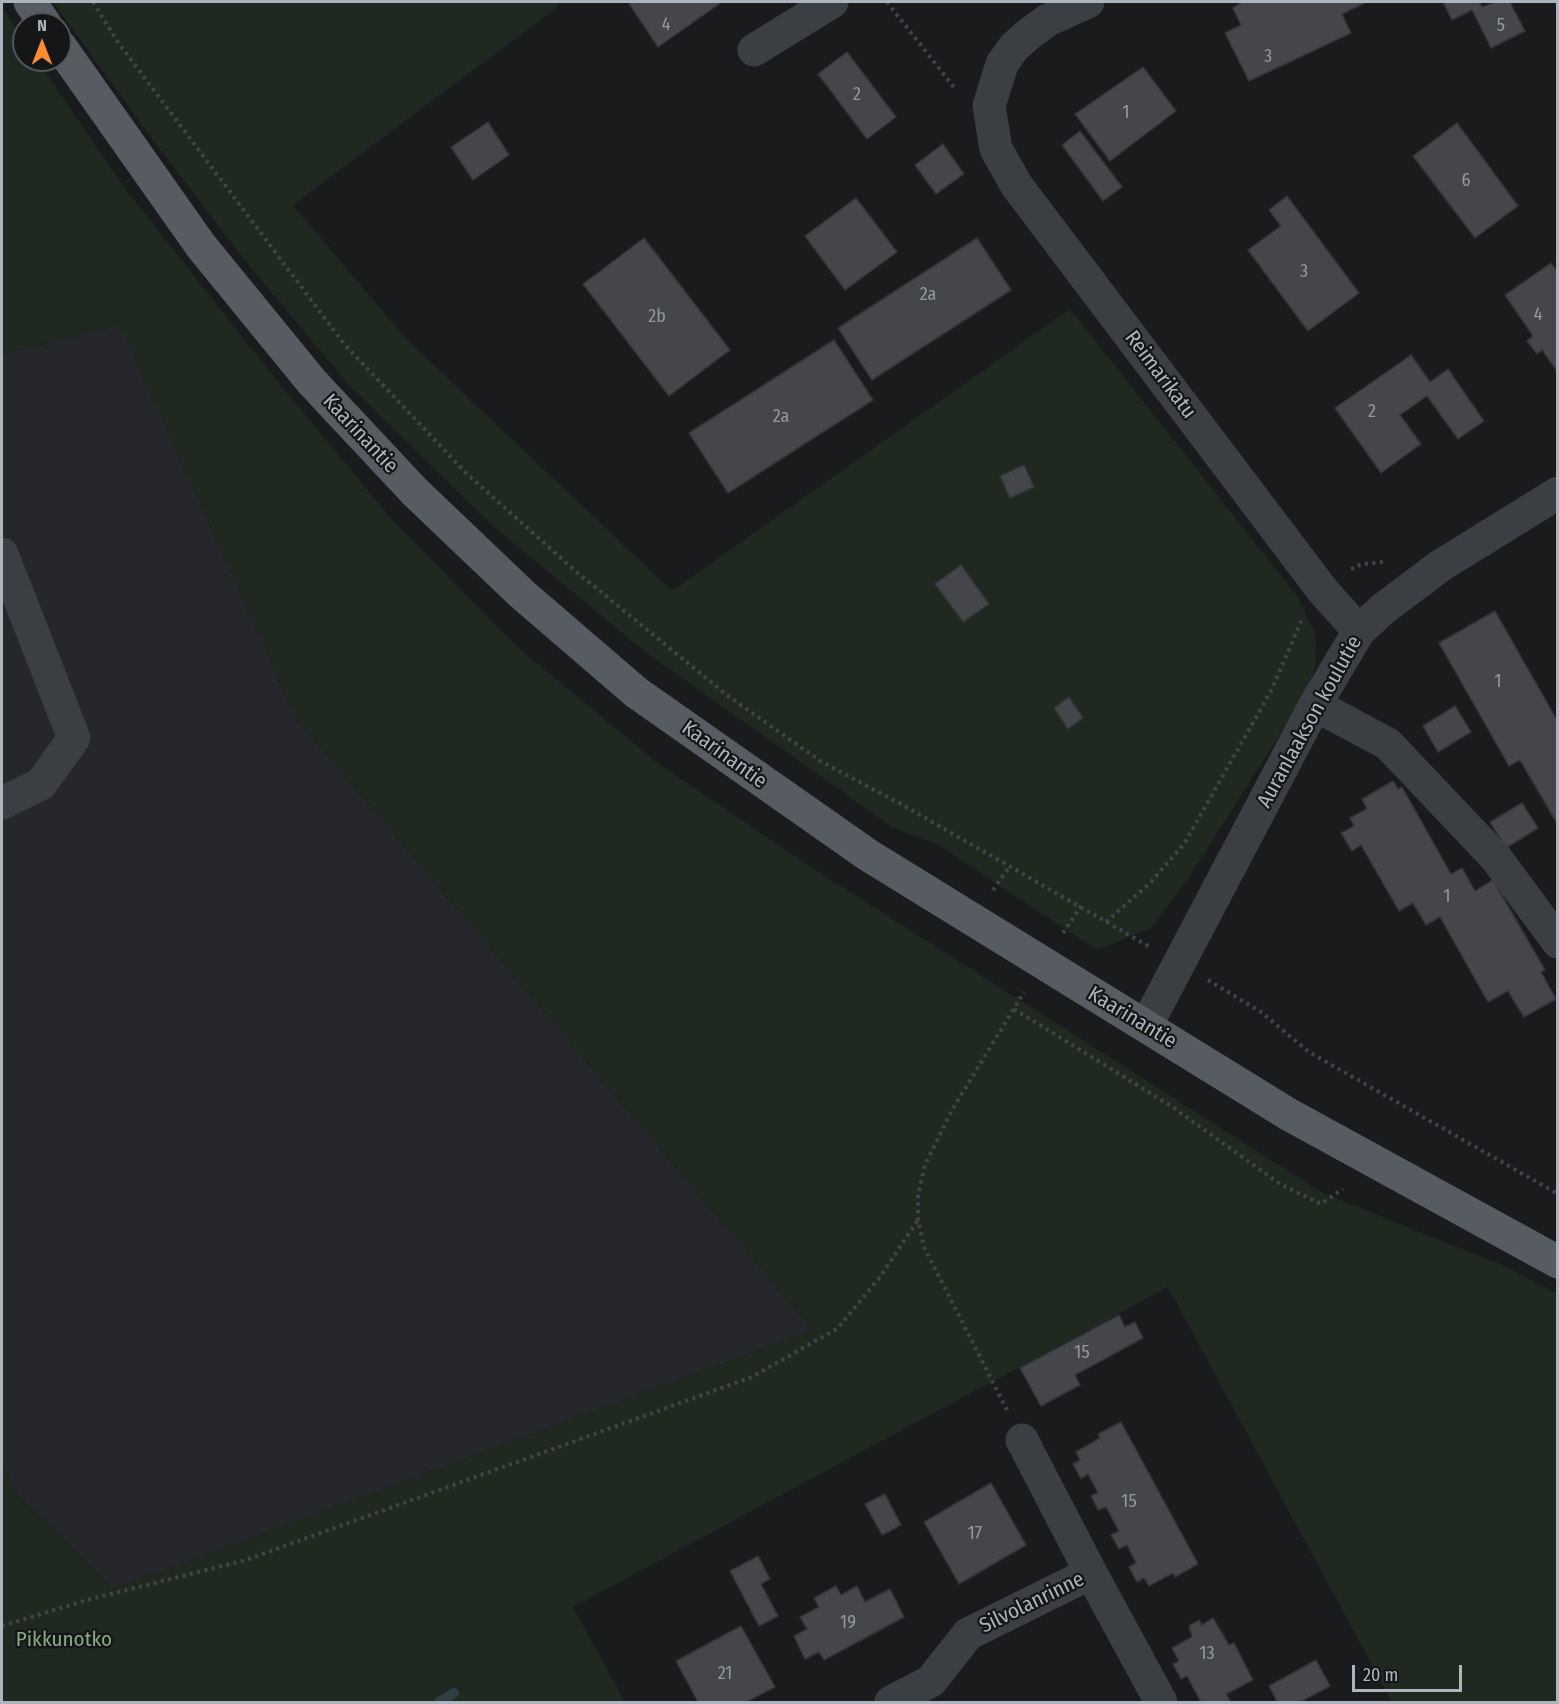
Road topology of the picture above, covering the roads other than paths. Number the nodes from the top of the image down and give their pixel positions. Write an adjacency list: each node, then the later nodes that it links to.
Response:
1 (832, 2): 3 (street)
2 (1088, 2): 7 (street, Reimarikatu)
3 (754, 50)
4 (72, 63): 11 (main road, Kaarinantie)
5 (1557, 493): 7 (street, Auranlaakson koulutie)
6 (2, 554): 9 (street)
7 (1359, 631): 8 (street, Auranlaakson koulutie)
8 (1315, 705): 10 (street); 11 (street, Auranlaakson koulutie)
9 (2, 803)
10 (1557, 942)
11 (1146, 1026): 12 (main road, Kaarinantie)
12 (1557, 1262)
13 (1022, 1440): 14 (street)
14 (1091, 1573): 15 (street, Silvolanrinne); 16 (street, Silvolanrinne)
15 (891, 1702)
16 (1161, 1702)

